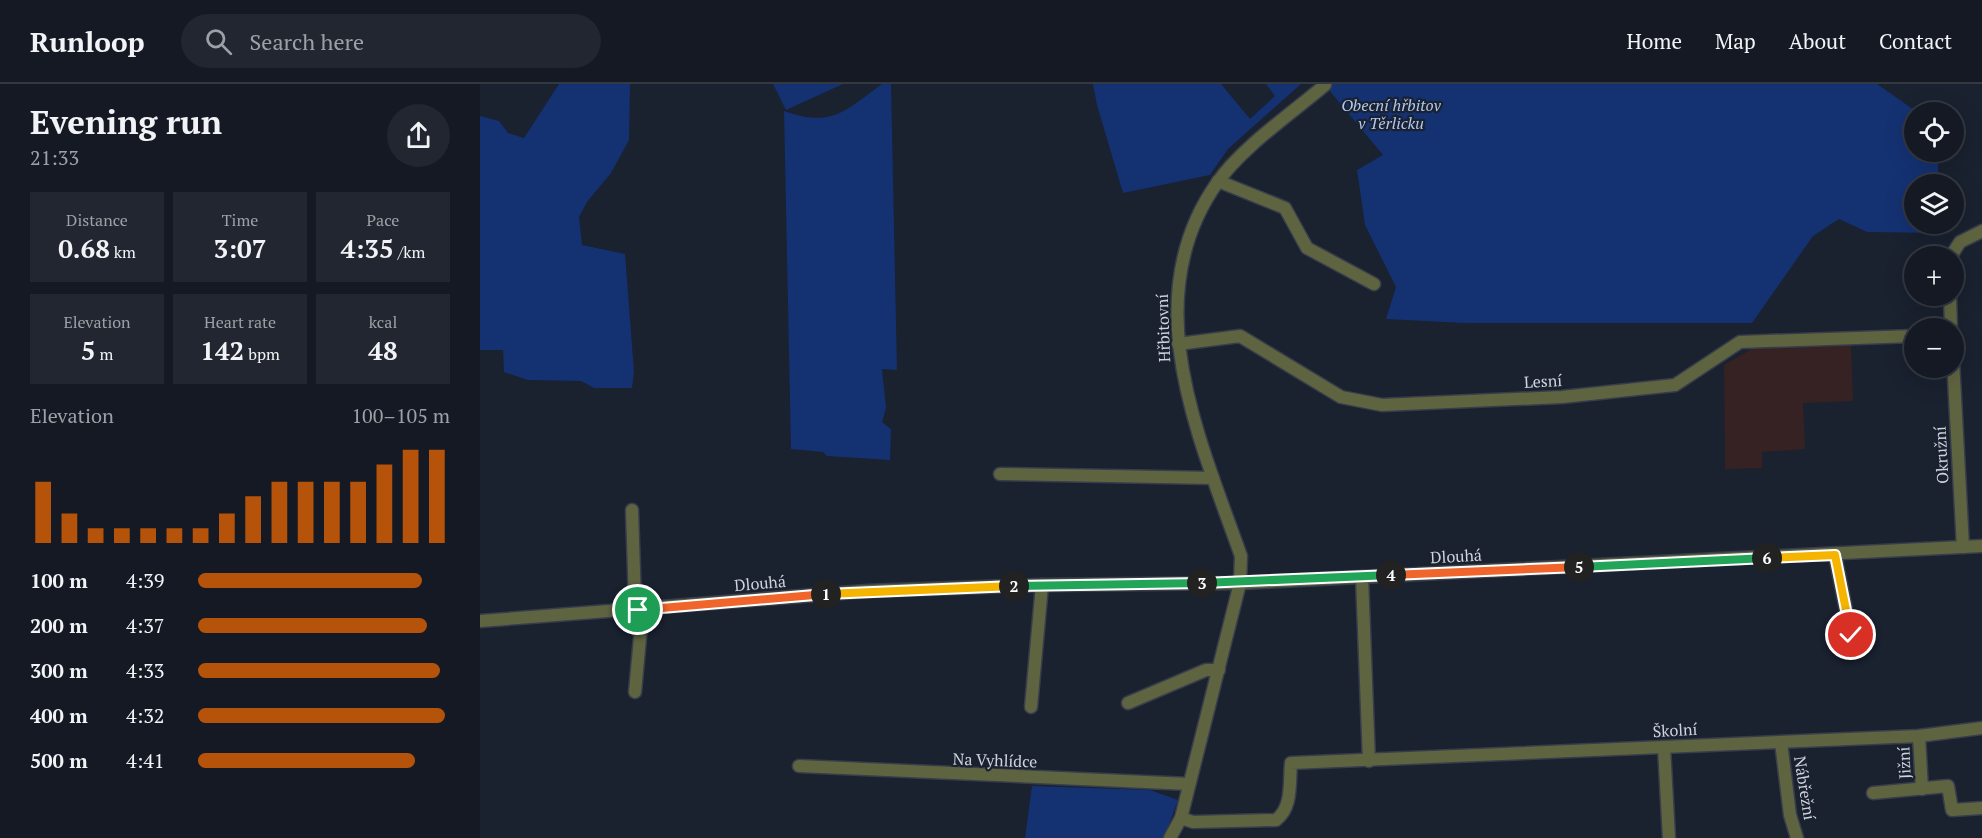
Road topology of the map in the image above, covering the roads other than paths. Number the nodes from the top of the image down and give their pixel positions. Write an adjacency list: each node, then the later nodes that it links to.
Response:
1 (1325, 85): 2 (street, Hřbitovní)
2 (1218, 181): 5 (street); 7 (street, Hřbitovní)
3 (1982, 231): 4 (street)
4 (1957, 246)
5 (1374, 284)
6 (1904, 336): 7 (street, Lesní)
7 (1178, 344): 10 (street, Hřbitovní)
8 (1954, 378): 13 (street, Okružní)
9 (1000, 474): 10 (street)
10 (1214, 478): 16 (street, Hřbitovní)
11 (632, 510): 18 (street)
12 (1982, 546): 13 (street, Dlouhá)
13 (1963, 548): 14 (street, Dlouhá)
14 (1835, 555): 15 (street, Dlouhá); 20 (street)
15 (1362, 577): 16 (street, Dlouhá); 29 (street)
16 (1240, 583): 17 (street, Dlouhá); 21 (street)
17 (1042, 585): 18 (street, Dlouhá); 24 (street)
18 (638, 610): 19 (street, Dlouhá); 22 (street)
19 (480, 621)
20 (1851, 635)
21 (1219, 670): 23 (street); 31 (street)
22 (635, 692)
23 (1128, 703)
24 (1031, 707)
25 (1982, 728): 26 (street, Školní)
26 (1919, 736): 27 (street, Školní); 32 (street, Jižní)
27 (1781, 742): 28 (street, Školní); 38 (street, Nábřežní)
28 (1664, 747): 29 (street, Školní); 37 (street)
29 (1369, 760): 35 (street, Školní)
30 (799, 766): 31 (street, Na Vyhlídce)
31 (1189, 784): 35 (street)
32 (1922, 789): 33 (street, Jižní); 34 (street, Jižní)
33 (1872, 794)
34 (1982, 808)
35 (1181, 818): 36 (street)
36 (1170, 838)
37 (1669, 838)
38 (1797, 838)

